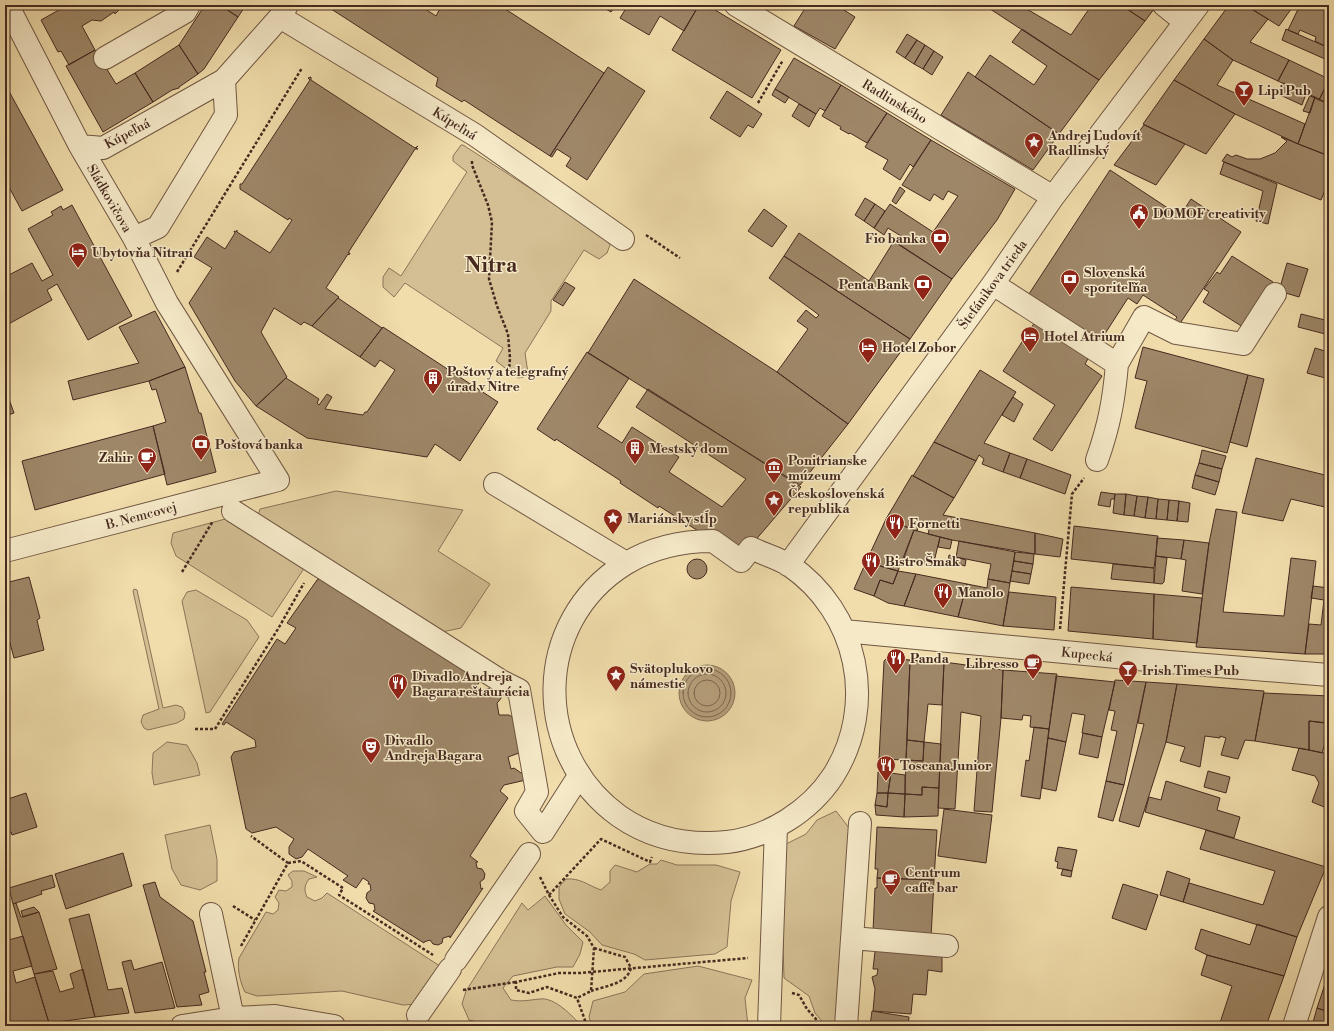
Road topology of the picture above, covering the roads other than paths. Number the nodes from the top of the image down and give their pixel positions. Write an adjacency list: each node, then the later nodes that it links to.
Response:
1 (189, 5): 7 (street)
2 (736, 5): 10 (street, Radlinského)
3 (1164, 5): 6 (street)
4 (9, 9): 9 (street, Sládkovičova)
5 (283, 11): 8 (street, Kúpeľná); 12 (street, Kúpeľná)
6 (1191, 13): 10 (street, Štefánikova trieda)
7 (105, 58)
8 (224, 80): 9 (street, Kúpeľná); 11 (street)
9 (80, 146): 11 (street, Sládkovičova)
10 (1053, 197): 13 (street, Štefánikova trieda)
11 (134, 238): 17 (street, Sládkovičova)
12 (623, 239)
13 (993, 284): 15 (street); 22 (street, Štefánikova trieda)
14 (1275, 294): 15 (street)
15 (1117, 364): 16 (street)
16 (1097, 460)
17 (278, 480): 20 (street, B. Nemcovej)
18 (495, 484): 21 (street)
19 (225, 513): 26 (street)
20 (5, 551)
21 (626, 563): 22 (street); 27 (street)
22 (788, 565): 23 (street)
23 (844, 630): 24 (street, Kupecká); 29 (street)
24 (1329, 675)
25 (548, 688): 26 (street)
26 (519, 690): 27 (street)
27 (579, 776): 29 (street)
28 (860, 823): 33 (street)
29 (776, 827): 39 (street)
30 (528, 854): 35 (street)
31 (220, 913): 36 (street)
32 (1329, 917): 41 (street)
33 (852, 938): 34 (street); 40 (street)
34 (946, 946)
35 (418, 1015)
36 (233, 1018): 37 (street); 38 (street)
37 (182, 1026)
38 (334, 1026)
39 (769, 1026)
40 (846, 1026)
41 (1294, 1026)

